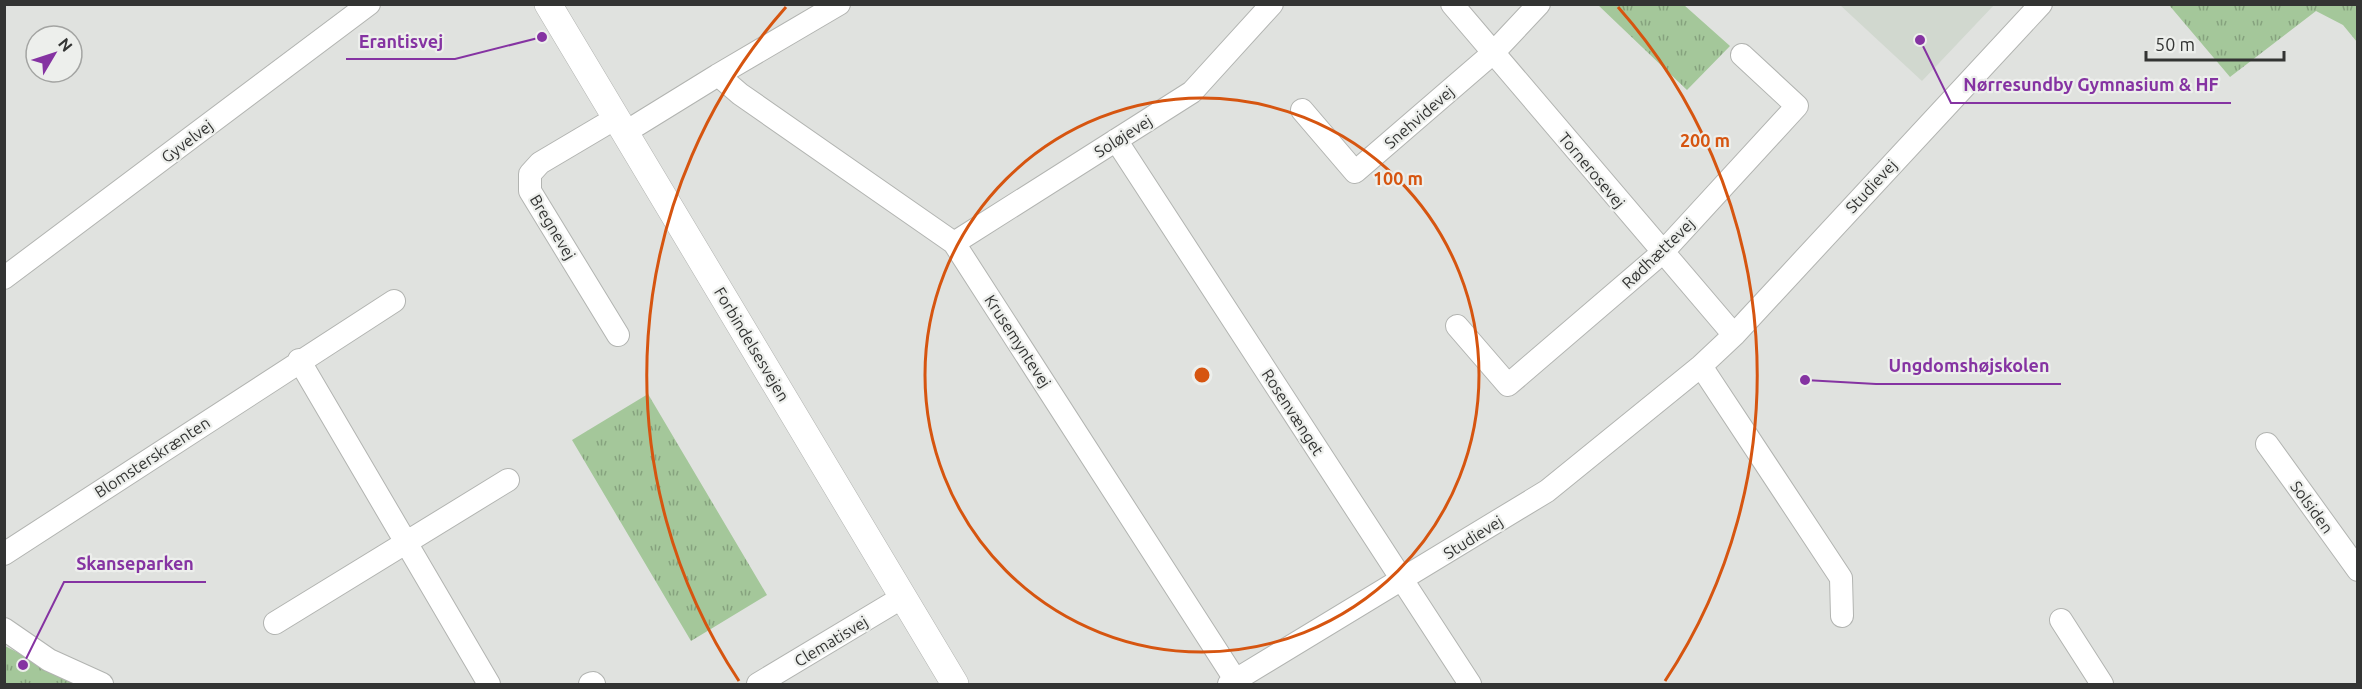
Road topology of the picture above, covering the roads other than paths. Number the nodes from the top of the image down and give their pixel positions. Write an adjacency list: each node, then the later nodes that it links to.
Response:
1 (369, 4): 16 (street, Gyvelvej)
2 (548, 4): 12 (street, Forbindelsesvejen)
3 (839, 4): 10 (street, Bregnevej)
4 (1272, 4): 13 (street, Soløjevej)
5 (1452, 4): 8 (street, Tornerosevej)
6 (1539, 4): 8 (street, Snehvidevej)
7 (2041, 4): 19 (street, Studievej)
8 (1493, 53): 11 (street, Snehvidevej); 15 (street, Tornerosevej)
9 (1742, 55): 15 (street, Rødhættevej)
10 (718, 75): 12 (street, Bregnevej); 14 (street, Krusemyntevej)
11 (1302, 110)
12 (620, 126): 20 (street, Bregnevej); 29 (street, Forbindelsesvejen)
13 (1116, 140): 14 (street, Soløjevej); 28 (street, Rosenvænget)
14 (954, 243): 34 (street, Krusemyntevej)
15 (1662, 254): 18 (street, Rødhættevej); 19 (street, Tornerosevej)
16 (4, 278)
17 (394, 300): 21 (street, Blomsterskrænten)
18 (1457, 326)
19 (1734, 334): 22 (street, Studievej)
20 (618, 335)
21 (299, 360): 25 (street); 26 (street, Blomsterskrænten)
22 (1701, 366): 28 (street, Studievej); 30 (street)
23 (2267, 444): 27 (street, Solsiden)
24 (508, 480): 25 (street)
25 (407, 544): 32 (street); 36 (street)
26 (4, 554)
27 (2358, 570)
28 (1402, 580): 34 (street, Studievej); 41 (street, Rosenvænget)
29 (903, 597): 39 (street, Clematisvej); 40 (street, Forbindelsesvejen)
30 (1842, 616)
31 (2061, 620): 42 (street)
32 (275, 623)
33 (7, 632): 35 (street)
34 (1234, 683)
35 (102, 684)
36 (489, 684)
37 (590, 684): 38 (street)
38 (594, 684)
39 (758, 684)
40 (955, 684)
41 (1470, 684)
42 (2102, 684)

